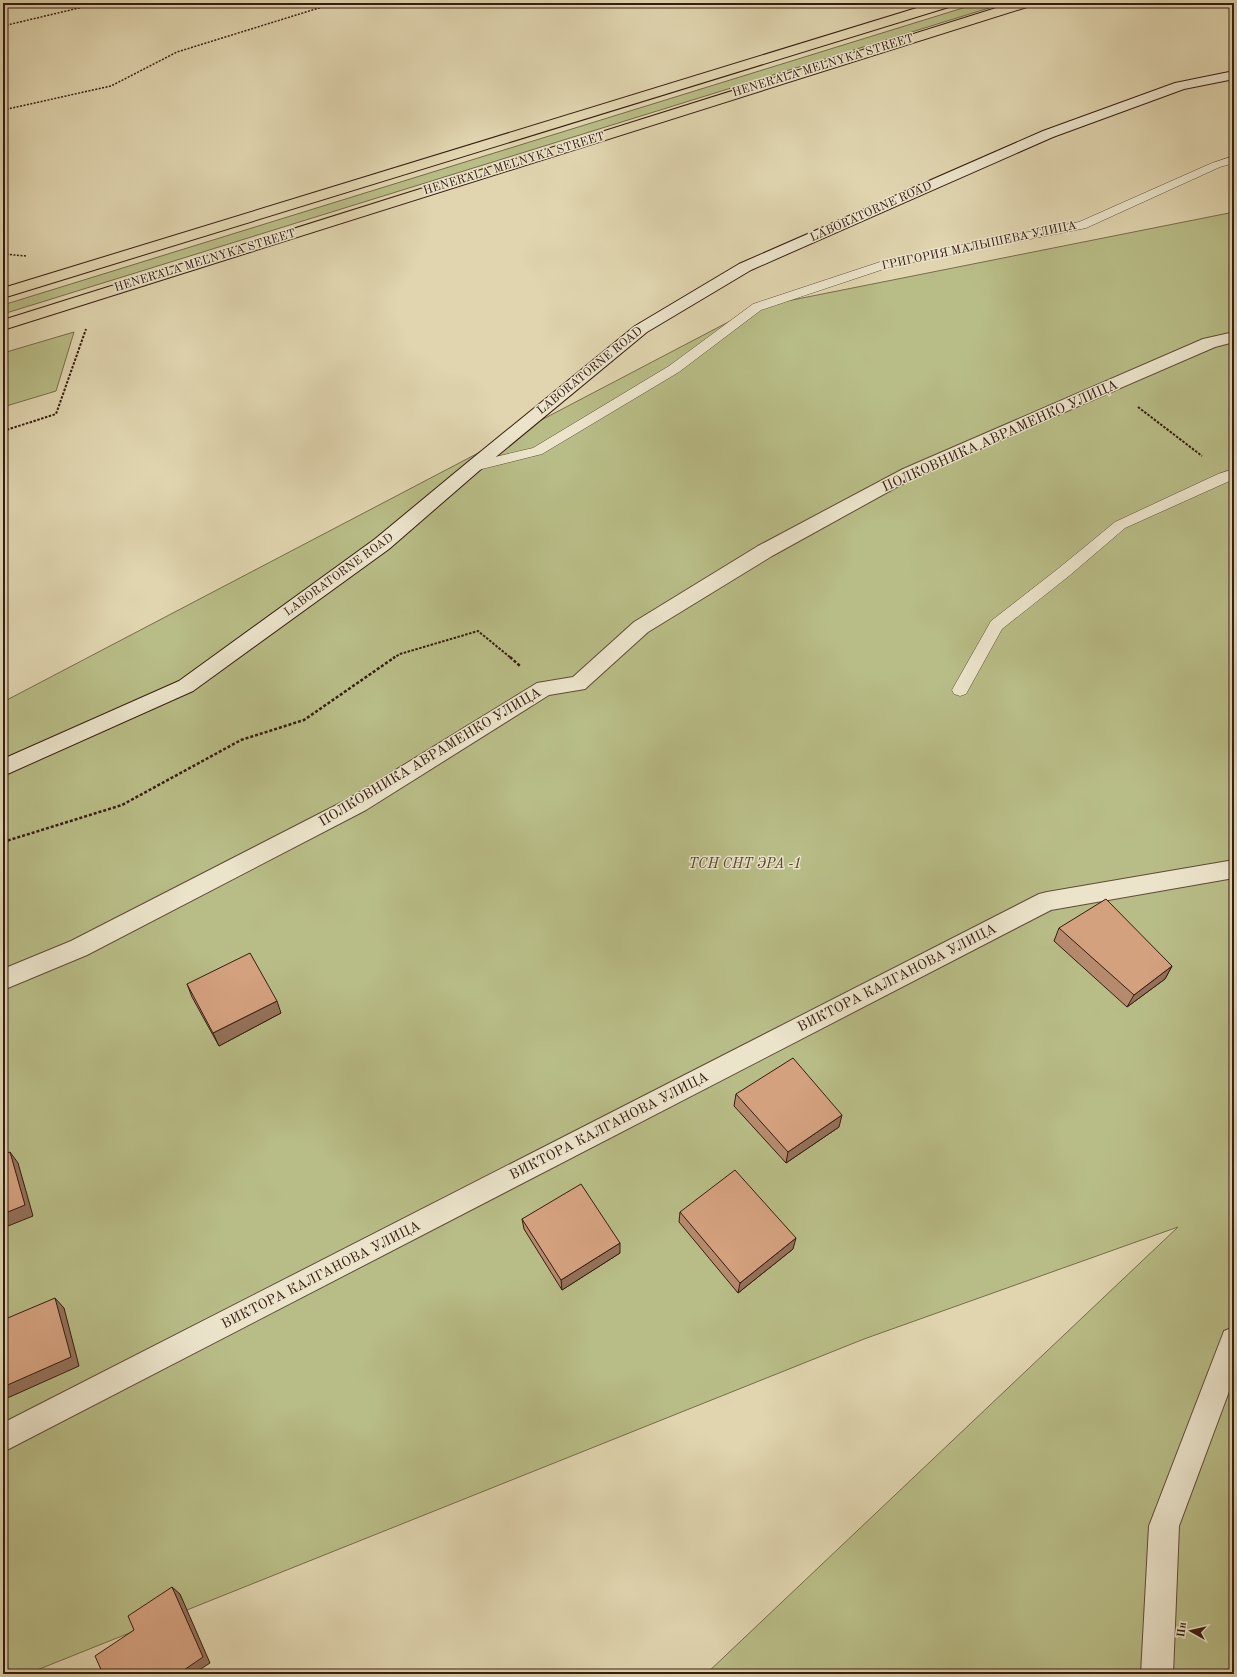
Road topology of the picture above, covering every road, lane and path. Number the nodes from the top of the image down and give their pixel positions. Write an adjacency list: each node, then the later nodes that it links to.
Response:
1 (100, 3): 5 (path)
2 (335, 3): 7 (path)
3 (947, 3): 9 (main road, HENERALA MELNYKA STREET)
4 (1025, 3): 10 (main road, HENERALA MELNYKA STREET)
5 (3, 26)
6 (1234, 75): 13 (street, LABORATORNE ROAD)
7 (3, 110)
8 (1234, 159): 13 (lane, ГРИГОРИЯ МАЛЫШЕВА УЛИЦА)
9 (3, 293)
10 (3, 324)
11 (1234, 337): 12 (street, ПОЛКОВНИКА АВРАМЕНКО УЛИЦА)
12 (1110, 386): 14 (path); 15 (street, ПОЛКОВНИКА АВРАМЕНКО УЛИЦА)
13 (474, 466): 17 (street, LABORATORNE ROAD)
14 (1229, 476): 16 (lane)
15 (544, 688): 18 (path); 20 (street, ПОЛКОВНИКА АВРАМЕНКО УЛИЦА)
16 (960, 690)
17 (3, 768)
18 (3, 842)
19 (1234, 869): 22 (street, ВИКТОРА КАЛГАНОВА УЛИЦА)
20 (3, 980)
21 (1234, 1341): 23 (street)
22 (3, 1438)
23 (1157, 1674)

